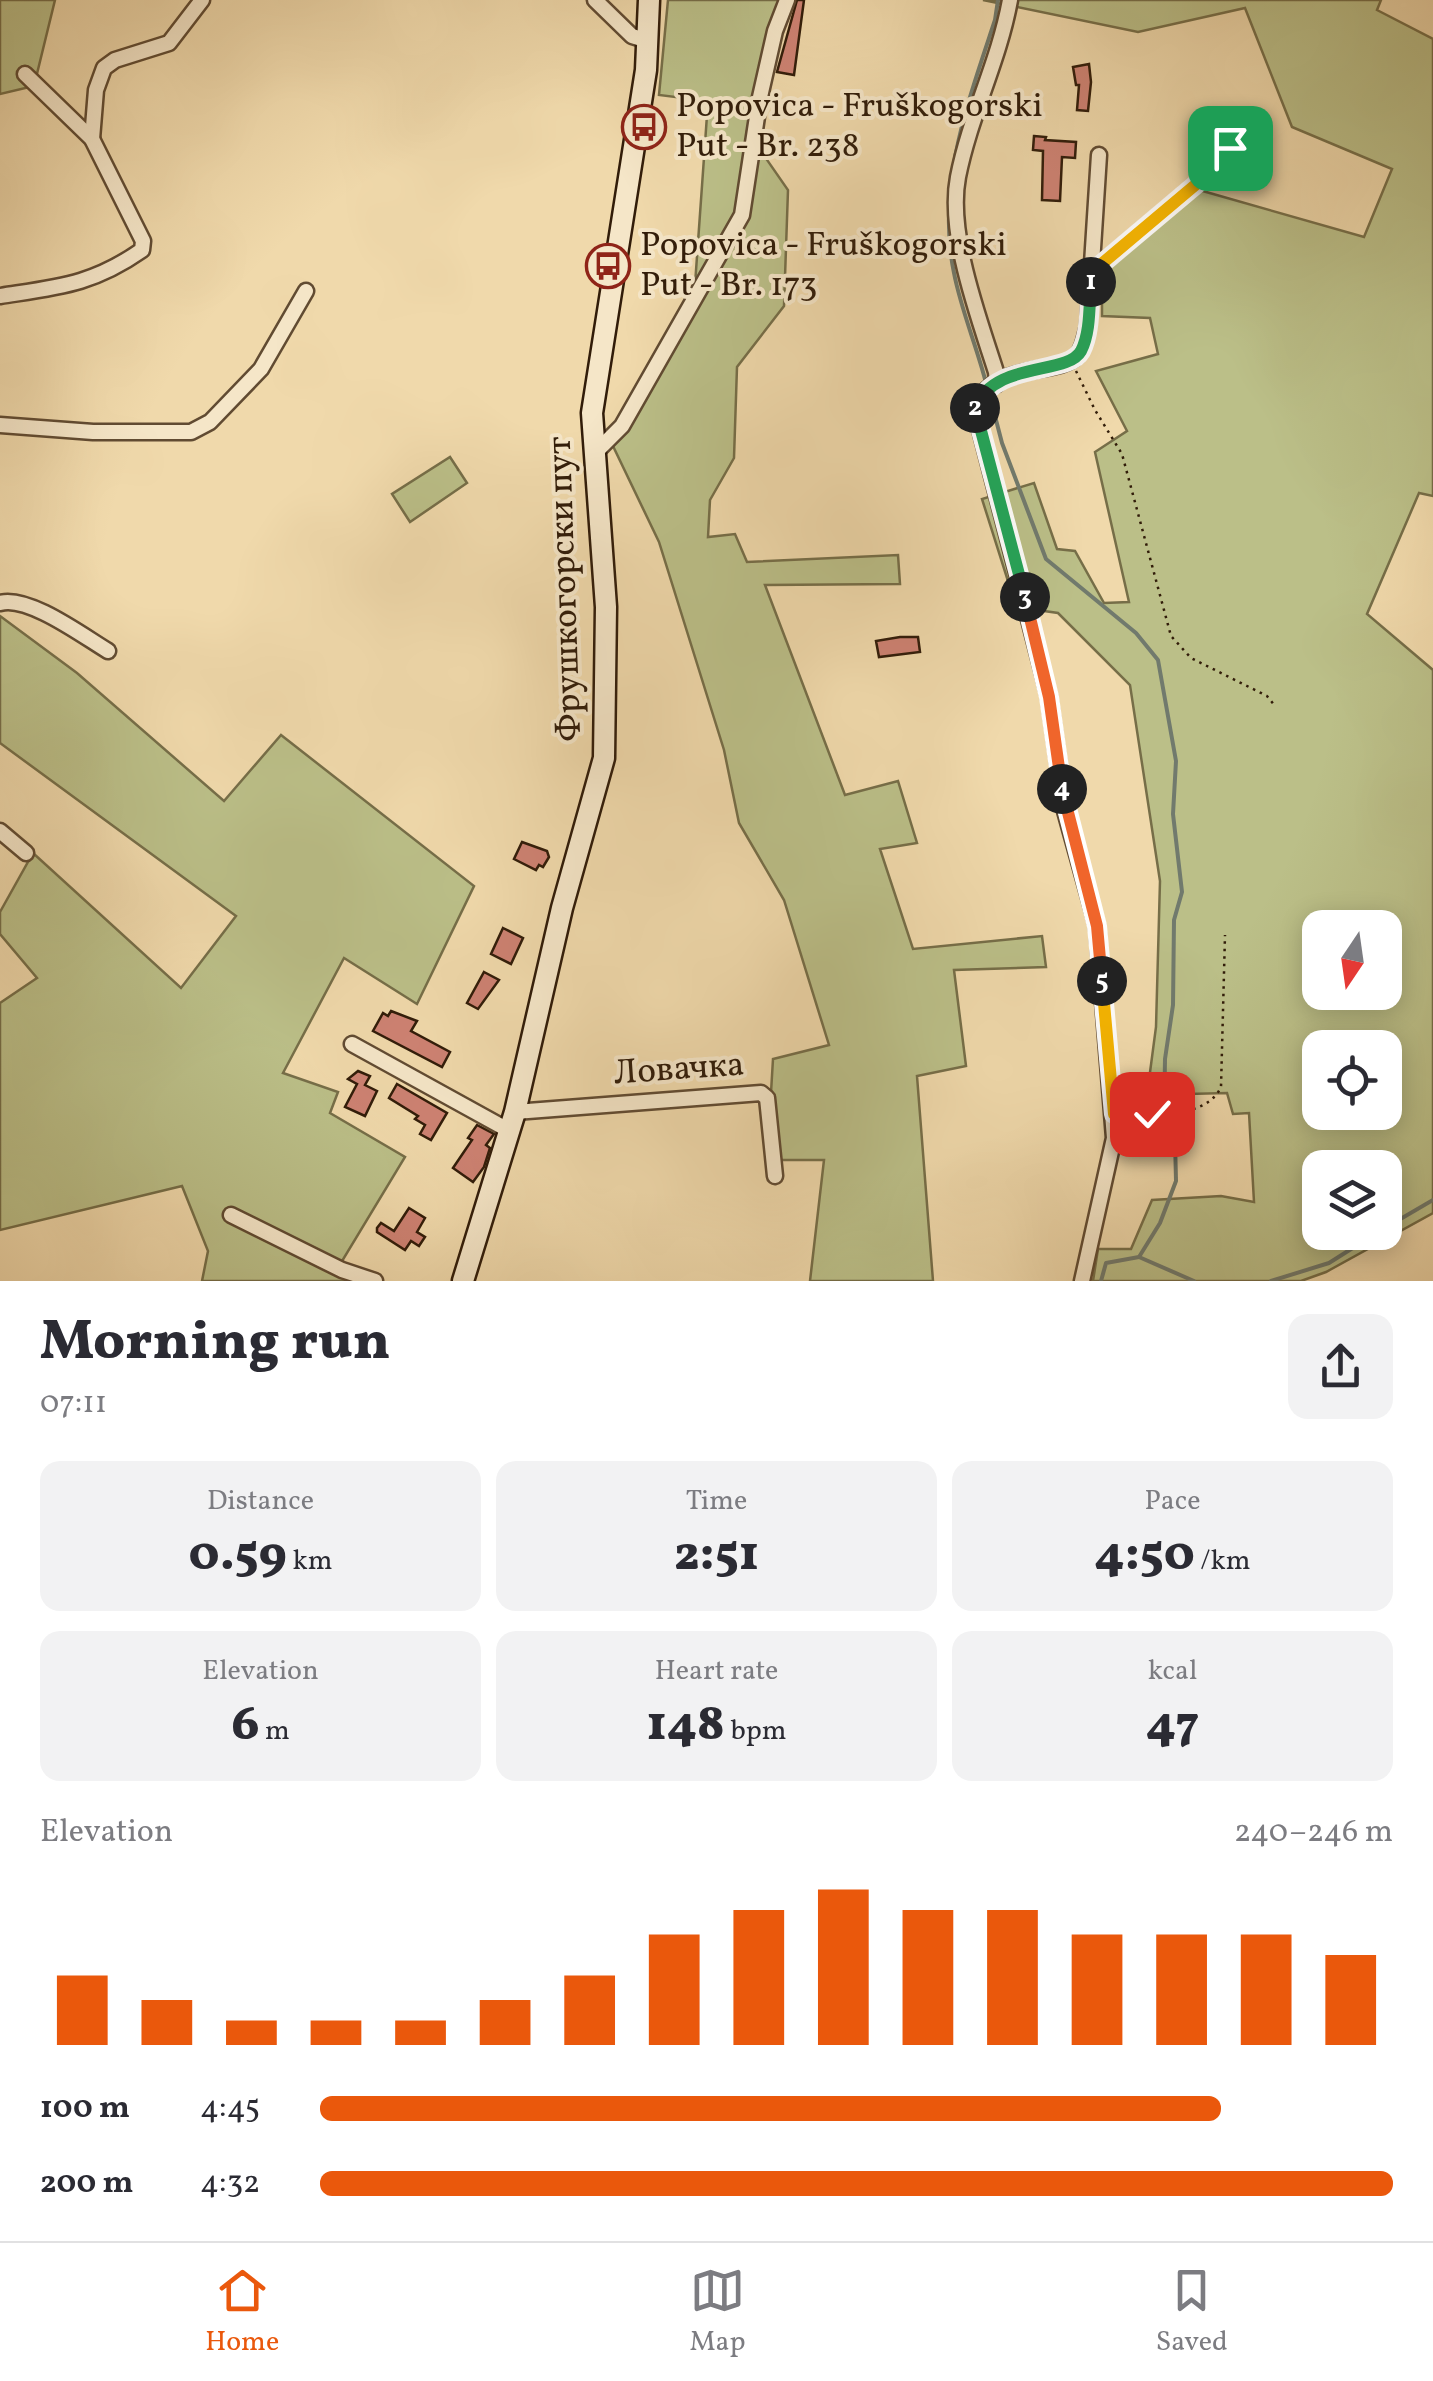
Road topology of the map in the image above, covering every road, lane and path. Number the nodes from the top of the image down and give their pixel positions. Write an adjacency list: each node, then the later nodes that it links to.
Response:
1 (202, 0): 9 (street)
2 (595, 0): 6 (street)
3 (649, 0): 6 (street, Фрушкогорски пут)
4 (787, 0): 17 (street)
5 (1010, 0): 15 (street)
6 (648, 42): 17 (street, Фрушкогорски пут)
7 (25, 74): 9 (street)
8 (1239, 133): 11 (street)
9 (92, 140): 13 (street)
10 (1099, 155): 11 (street)
11 (1092, 272): 14 (street)
12 (306, 291): 16 (street)
13 (0, 296)
14 (1072, 360): 15 (street); 20 (path)
15 (997, 384): 25 (street)
16 (0, 424)
17 (596, 452): 26 (street, Фрушкогорски пут)
18 (0, 603): 19 (street)
19 (108, 652)
20 (1275, 706)
21 (0, 830): 22 (street)
22 (26, 853)
23 (1225, 935): 25 (path)
24 (352, 1044): 26 (street)
25 (1114, 1114): 31 (street)
26 (512, 1121): 27 (street, Ловачка); 30 (street, Фрушкогорски пут)
27 (775, 1176)
28 (231, 1216): 29 (street)
29 (375, 1281)
30 (462, 1281)
31 (1082, 1281)

